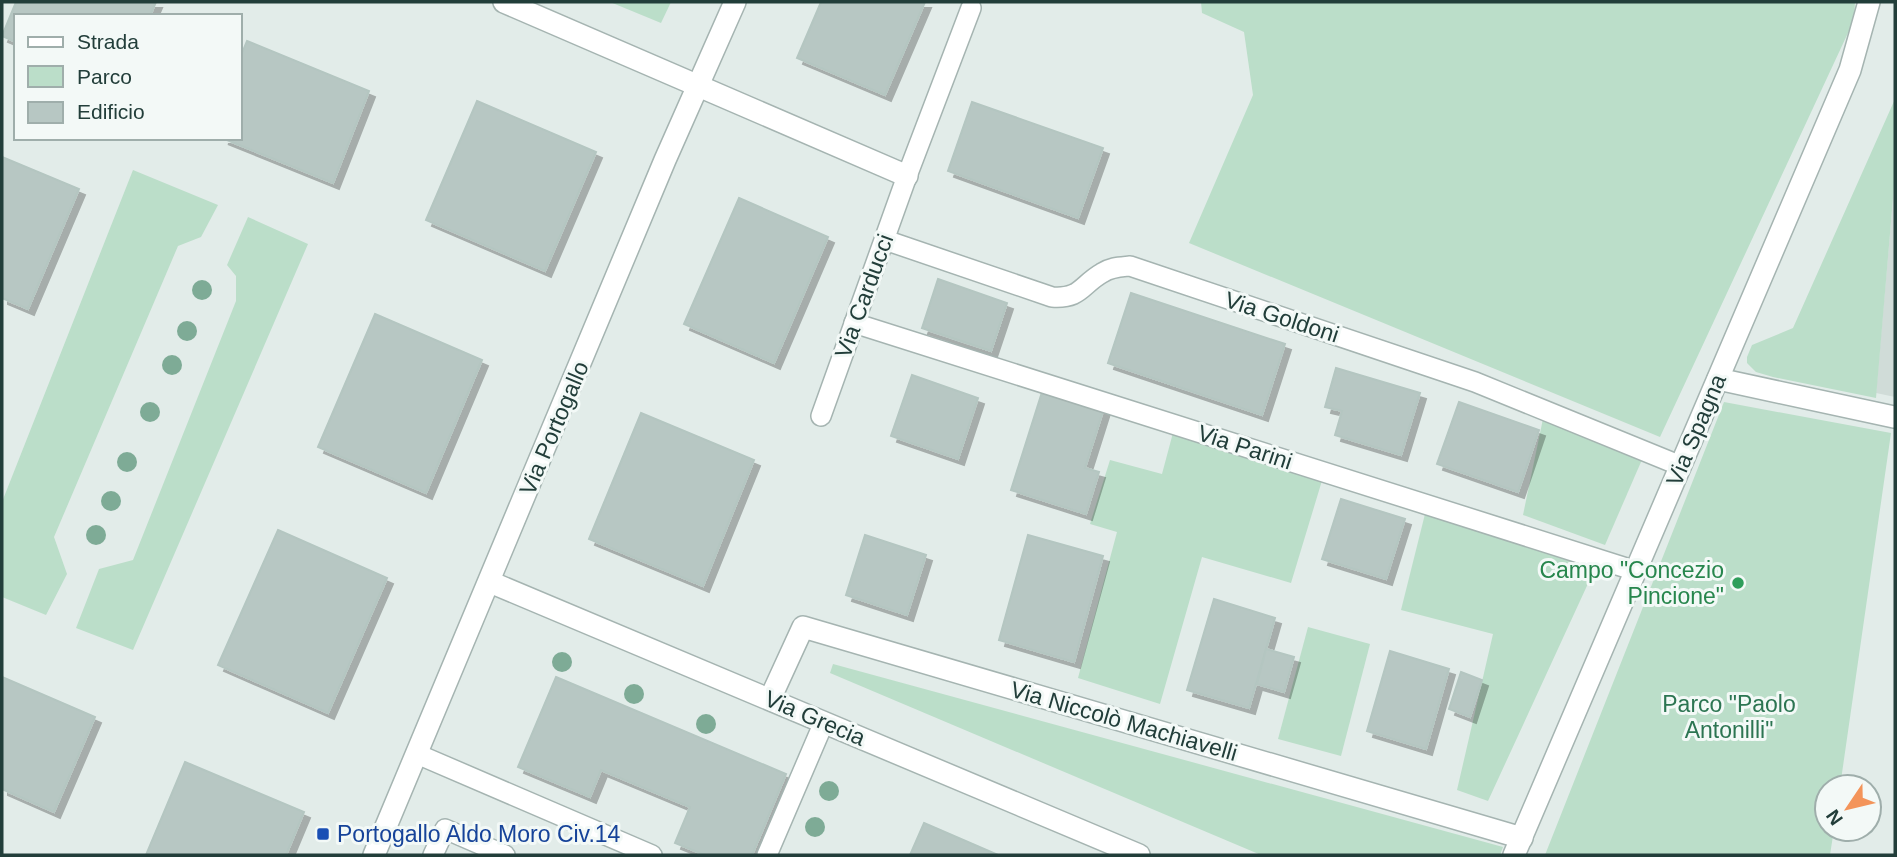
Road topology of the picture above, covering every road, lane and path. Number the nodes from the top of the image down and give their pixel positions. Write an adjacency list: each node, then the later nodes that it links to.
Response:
1 (504, 2): 5 (street)
2 (735, 2): 5 (street, Via Portogallo)
3 (1869, 2): 9 (street, Via Spagna)
4 (971, 8): 6 (lane, Via Carducci)
5 (697, 86): 6 (street); 14 (street, Via Portogallo)
6 (907, 176): 7 (lane, Via Carducci)
7 (884, 240): 8 (lane, Via Carducci); 12 (lane, Via Goldoni)
8 (855, 323): 10 (lane, Via Carducci); 13 (lane, Via Parini)
9 (1718, 379): 11 (street); 12 (street, Via Spagna)
10 (821, 416)
11 (1894, 417)
12 (1681, 466): 13 (street, Via Spagna)
13 (1636, 571): 18 (street, Via Spagna)
14 (490, 582): 15 (street, Via Grecia); 17 (street, Via Portogallo)
15 (770, 699): 16 (street, Via Grecia); 18 (street, Via Niccolò Machiavelli)
16 (824, 722): 23 (lane); 24 (street, Via Grecia)
17 (417, 754): 19 (street, Via Portogallo); 22 (lane)
18 (1518, 847)
19 (374, 855)
20 (433, 855): 21 (lane)
21 (505, 855)
22 (652, 855)
23 (767, 855)
24 (1139, 855)

